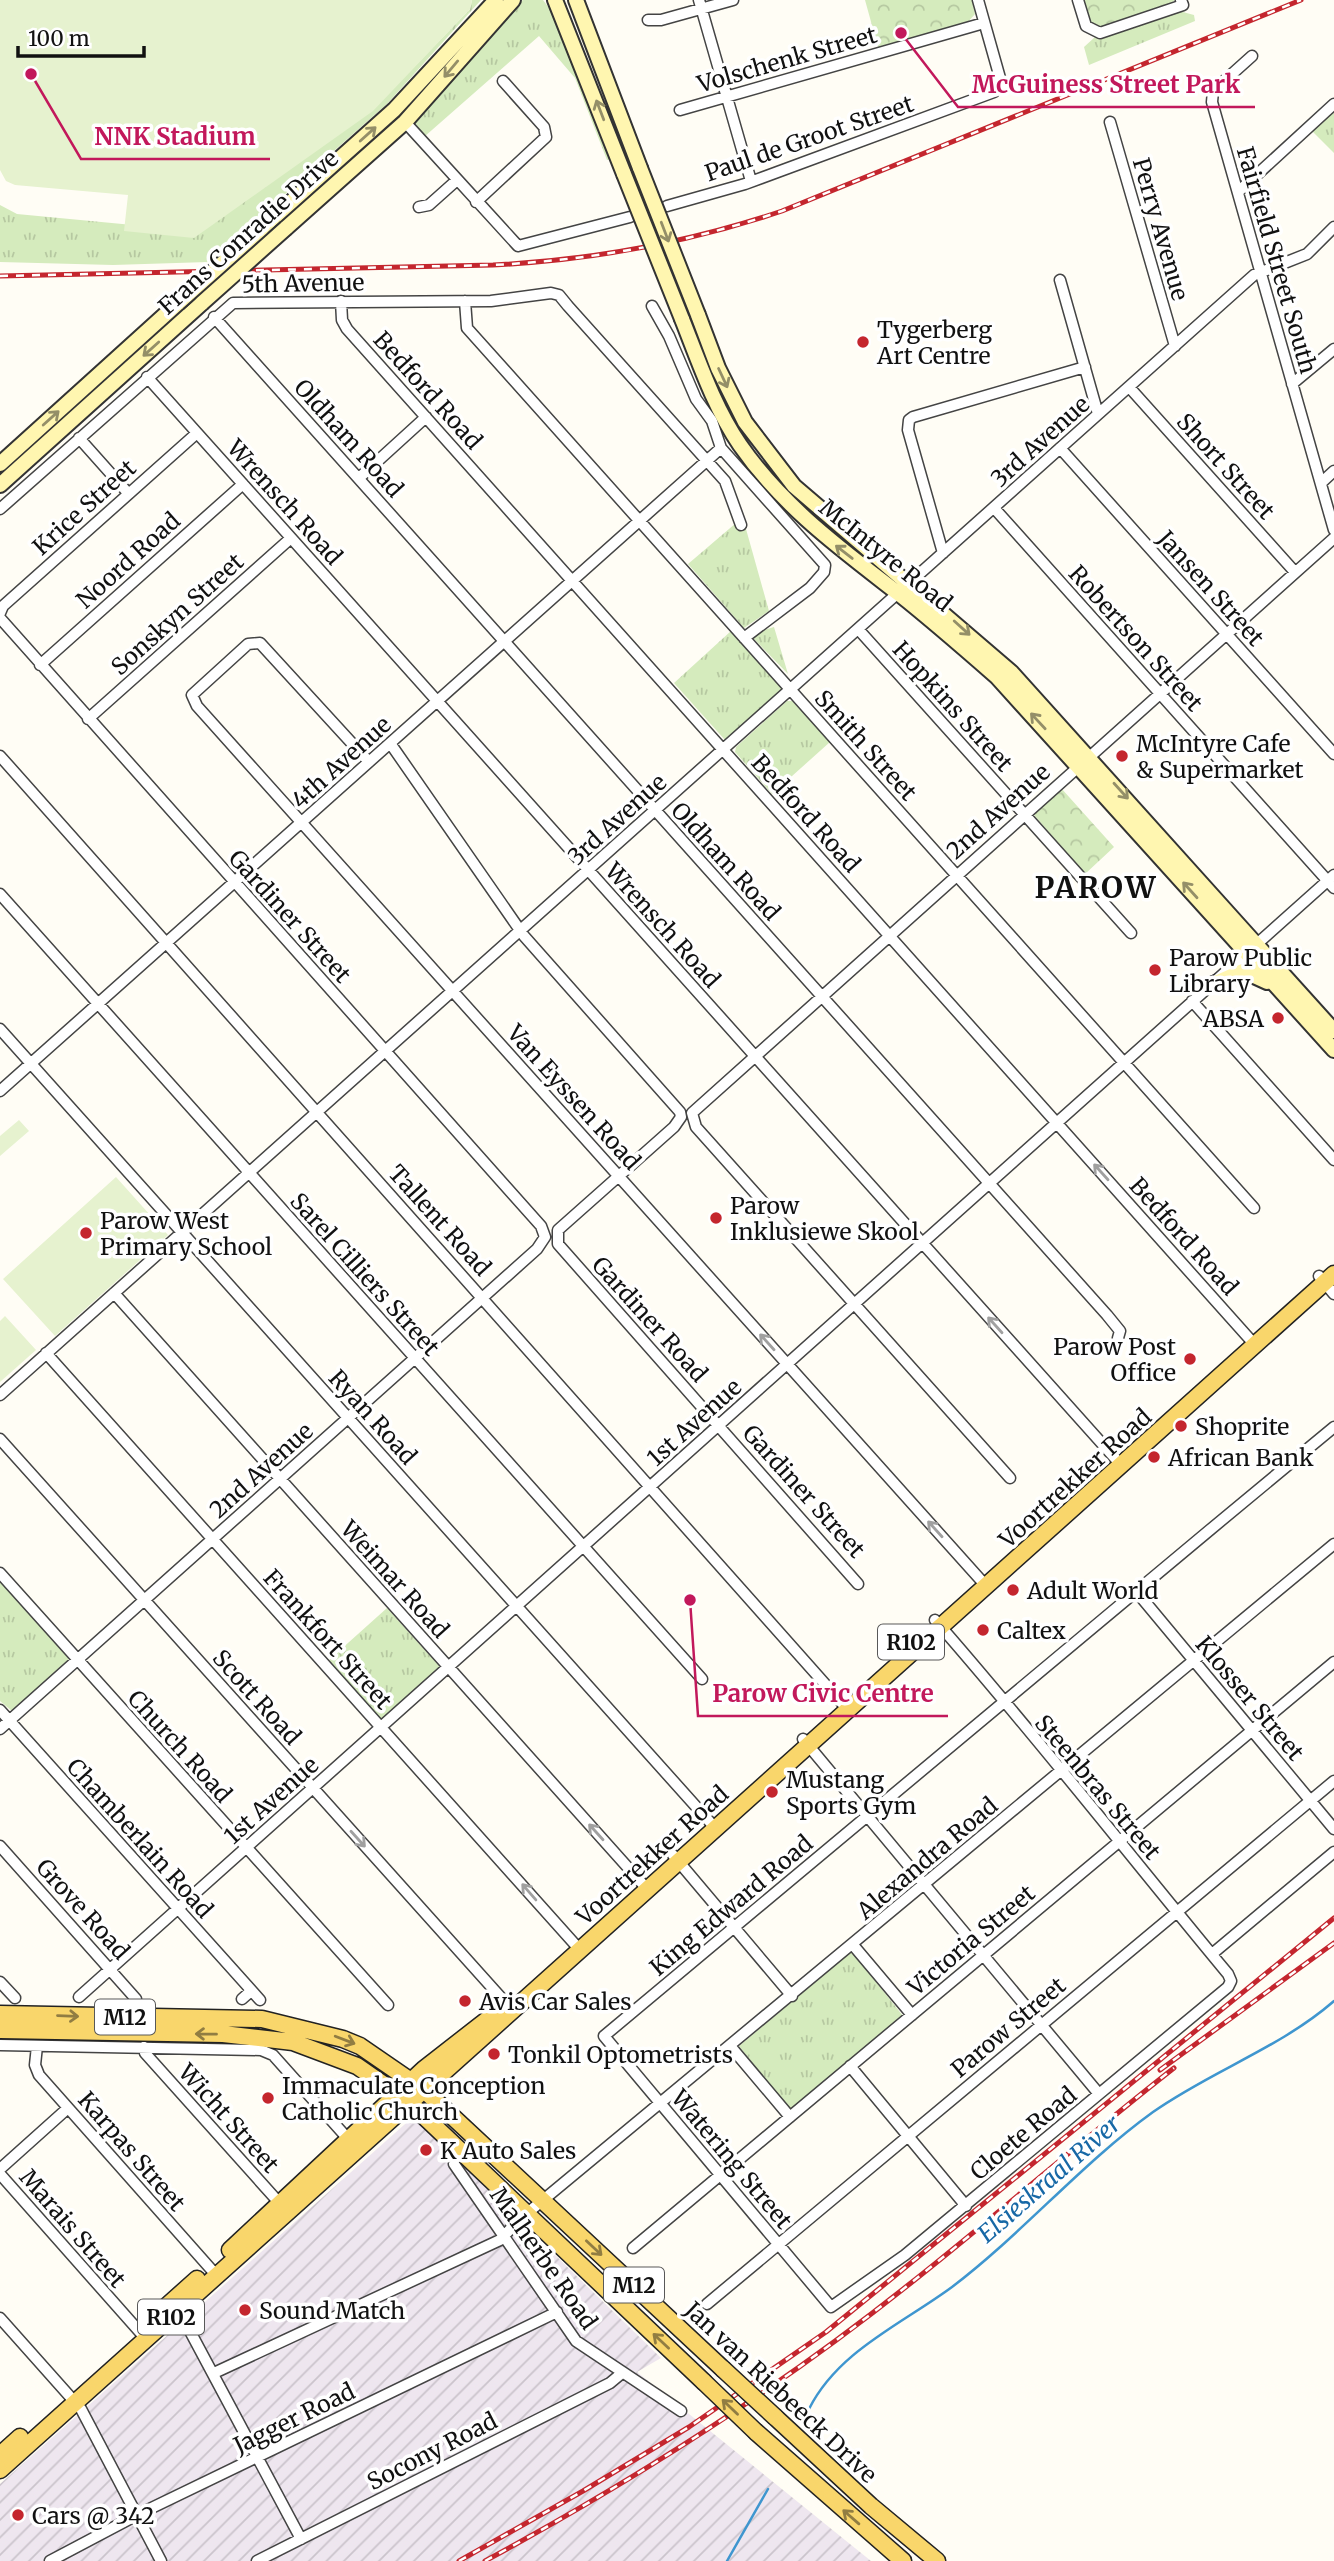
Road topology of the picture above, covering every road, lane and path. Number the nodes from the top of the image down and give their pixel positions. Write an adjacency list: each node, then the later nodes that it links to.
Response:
1 (496, 0): 46 (main road, Frans Conradie Drive, one-way to 1, bridge)
2 (513, 0): 17 (main road, Frans Conradie Drive, one-way to 17)
3 (555, 0): 63 (main road, McIntyre Road, one-way to 3, bridge)
4 (576, 0): 63 (main road, McIntyre Road, one-way to 63, bridge)
5 (733, 0): 9 (street)
6 (978, 0): 11 (street)
7 (1078, 0): 8 (street)
8 (1182, 2)
9 (700, 4): 10 (street); 14 (street)
10 (648, 20)
11 (984, 23): 14 (street, Volschenk Street); 20 (street, Paul de Groot Street)
12 (1252, 55): 21 (street, Fairfield Street South)
13 (503, 81): 22 (street)
14 (727, 96): 16 (street, Volschenk Street); 20 (street)
15 (1334, 104): 21 (street)
16 (681, 110)
17 (405, 122): 19 (street); 51 (main road, Frans Conradie Drive, one-way to 51, bridge)
18 (1110, 122): 33 (street, Perry Avenue)
19 (457, 180): 22 (street); 24 (street)
20 (751, 181): 23 (street, Paul de Groot Street)
21 (1238, 192): 27 (street, Fairfield Street South)
22 (476, 202): 25 (street)
23 (667, 206)
24 (419, 207)
25 (630, 217)
26 (1334, 227): 27 (street)
27 (1260, 272): 33 (street, 3rd Avenue); 37 (street, Fairfield Street South)
28 (1060, 280): 35 (street)
29 (341, 301): 30 (street, 5th Avenue); 32 (street, 5th Avenue); 40 (street, Bedford Road)
30 (465, 301): 45 (street, 5th Avenue); 55 (street, Smith Street)
31 (652, 306): 43 (street)
32 (214, 317): 36 (street, 5th Avenue); 48 (street, Oldham Road)
33 (1175, 346): 38 (street, 3rd Avenue)
34 (1334, 349): 37 (street)
35 (1085, 368): 39 (street); 60 (street)
36 (147, 377): 41 (street, Wrensch Road); 42 (street, 5th Avenue)
37 (1292, 384): 49 (street, Fairfield Street South)
38 (1129, 387): 39 (street, 3rd Avenue); 61 (street, Short Street)
39 (1098, 414): 44 (street, 3rd Avenue)
40 (426, 417): 48 (street); 62 (street, Bedford Road)
41 (197, 433): 50 (street, Wrensch Road); 52 (street, Krice Street)
42 (79, 439): 52 (street); 54 (street, 5th Avenue)
43 (721, 448): 45 (street, 4th Avenue); 67 (street)
44 (1060, 448): 53 (street, 3rd Avenue); 66 (street, Jansen Street)
45 (708, 461): 55 (street, 4th Avenue); 56 (street)
46 (0, 464)
47 (1334, 471): 49 (street)
48 (359, 478): 68 (street, Oldham Road)
49 (1321, 483): 57 (street, Fairfield Street South)
50 (243, 484): 58 (street, Wrensch Road); 69 (street, Noord Road)
51 (0, 485)
52 (128, 494): 64 (street, Krice Street)
53 (994, 508): 60 (street, 3rd Avenue); 71 (street, Robertson Street)
54 (0, 509)
55 (640, 521): 62 (street, 4th Avenue); 67 (street, Smith Street)
56 (741, 526)
57 (1334, 530)
58 (291, 538): 72 (street, Wrensch Road); 73 (street, Sonskyn Street)
59 (1334, 538): 61 (street, 2nd Avenue)
60 (943, 553): 63 (street, 3rd Avenue)
61 (1294, 571): 66 (street, 2nd Avenue)
62 (572, 581): 68 (street, 4th Avenue); 75 (street, Bedford Road)
63 (904, 589): 65 (street, 3rd Avenue); 78 (main road, McIntyre Road)
64 (1, 618): 69 (street, Gardiner Street)
65 (859, 629): 70 (street, 3rd Avenue); 81 (street, Hopkins Street)
66 (1226, 633): 71 (street, 2nd Avenue); 76 (street, Jansen Street)
67 (744, 638): 70 (street, Smith Street)
68 (505, 641): 72 (street, 4th Avenue); 80 (street, Oldham Road)
69 (40, 665): 73 (street, Gardiner Street)
70 (790, 690): 75 (street, 3rd Avenue); 84 (street, Smith Street)
71 (1159, 693): 78 (street, 2nd Avenue); 85 (street, Robertson Street)
72 (437, 702): 74 (street, 4th Avenue); 83 (street, Wrensch Road)
73 (88, 719): 86 (street, Gardiner Street)
74 (390, 743): 79 (street, 4th Avenue); 88 (street)
75 (723, 750): 80 (street, 3rd Avenue); 90 (street, Bedford Road)
76 (1334, 754)
77 (0, 756): 91 (street, Tallent Road)
78 (1084, 760): 81 (street, 2nd Avenue); 92 (main road, McIntyre Road)
79 (369, 762): 82 (street, 4th Avenue); 82 (street, Van Eyssen Road)
80 (655, 810): 83 (street, 3rd Avenue); 96 (street, Oldham Road)
81 (1024, 814): 84 (street, 2nd Avenue); 89 (street, Hopkins Street)
82 (302, 822): 86 (street, 4th Avenue); 95 (street, Van Eyssen Road)
83 (588, 871): 88 (street, 3rd Avenue); 103 (street, Wrensch Road)
84 (956, 874): 90 (street, 2nd Avenue); 104 (street, Smith Street)
85 (1332, 882): 92 (street, 1st Avenue)
86 (234, 883): 91 (street, 4th Avenue); 102 (street, Gardiner Street)
87 (0, 894): 98 (street, Sarel Cilliers Street)
88 (520, 930): 95 (street, 3rd Avenue); 108 (street)
89 (1131, 933)
90 (888, 935): 96 (street, 2nd Avenue); 109 (street, Bedford Road)
91 (167, 943): 98 (street, 4th Avenue); 107 (street, Tallent Road)
92 (1252, 948): 93 (street, 1st Avenue); 94 (main road, McIntyre Road); 100 (main road, McIntyre Road)
93 (1209, 986): 94 (main road); 97 (street, 1st Avenue)
94 (1280, 990): 101 (main road, McIntyre Road)
95 (453, 991): 102 (street, 3rd Avenue); 112 (street, Van Eyssen Road)
96 (821, 995): 103 (street, 2nd Avenue); 113 (street, Oldham Road)
97 (1192, 1001): 104 (street, 1st Avenue); 110 (street)
98 (99, 1004): 105 (street, 4th Avenue); 111 (street, Sarel Cilliers Street)
99 (0, 1029): 105 (street, Ryan Road)
100 (1334, 1031)
101 (1334, 1050)
102 (385, 1052): 107 (street, 3rd Avenue); 116 (street, Gardiner Street)
103 (754, 1056): 108 (street, 2nd Avenue); 117 (street, Wrensch Road)
104 (1124, 1062): 109 (street, 1st Avenue); 114 (street, Smith Street)
105 (31, 1064): 106 (street, 4th Avenue); 115 (street, Ryan Road)
106 (0, 1091)
107 (317, 1112): 111 (street, 3rd Avenue); 121 (street, Tallent Road)
108 (686, 1116): 112 (street, 2nd Avenue); 122 (street)
109 (1057, 1123): 113 (street, 1st Avenue); 124 (street, Bedford Road, one-way to 109)
110 (1334, 1160)
111 (249, 1172): 115 (street, 3rd Avenue); 126 (street, Sarel Cilliers Street)
112 (618, 1176): 116 (street, 2nd Avenue); 127 (street, Van Eyssen Road, one-way to 112)
113 (989, 1184): 117 (street, 1st Avenue); 123 (street, Oldham Road)
114 (1254, 1208)
115 (182, 1233): 120 (street, 3rd Avenue); 129 (street, Ryan Road)
116 (550, 1237): 121 (street, 2nd Avenue); 130 (street, Gardiner Road)
117 (922, 1244): 122 (street, 1st Avenue); 133 (street, Wrensch Road, one-way to 117)
118 (1334, 1263): 119 (main road, Voortrekker Road / R102)
119 (1328, 1282): 124 (main road, Voortrekker Road / R102)
120 (114, 1293): 125 (street, 3rd Avenue); 135 (street, Weimar Road)
121 (483, 1298): 126 (street, 2nd Avenue); 136 (street, Tallent Road)
122 (854, 1305): 127 (street, 1st Avenue); 134 (street)
123 (1118, 1338)
124 (1253, 1341): 133 (main road, Voortrekker Road / R102)
125 (46, 1353): 128 (street, 3rd Avenue); 137 (street, Frankfort Street)
126 (415, 1358): 129 (street, 2nd Avenue); 139 (street, Sarel Cilliers Street)
127 (787, 1364): 130 (street, 1st Avenue); 141 (street, Van Eyssen Road, one-way to 127)
128 (0, 1395)
129 (348, 1418): 135 (street, 2nd Avenue); 145 (street, Ryan Road)
130 (719, 1425): 136 (street, 1st Avenue); 142 (street, Gardiner Street)
131 (1334, 1427): 143 (street, King Edward Road)
132 (0, 1439): 144 (street, Scott Road)
133 (1119, 1463): 141 (main road, Voortrekker Road / R102)
134 (1010, 1478)
135 (280, 1479): 137 (street, 2nd Avenue); 150 (street, Weimar Road)
136 (649, 1487): 139 (street, 1st Avenue); 153 (street, Tallent Road)
137 (212, 1539): 144 (street, 2nd Avenue); 156 (street, Frankfort Street)
138 (1334, 1544): 148 (street, Alexandra Road)
139 (584, 1546): 145 (street, 1st Avenue); 151 (street, Sarel Cilliers Street)
140 (0, 1573): 147 (street, Church Road)
141 (984, 1583): 146 (main road, Voortrekker Road / R102)
142 (858, 1584)
143 (1136, 1591): 148 (street, Klosser Street); 152 (street, King Edward Road)
144 (144, 1600): 147 (street, 2nd Avenue); 162 (street, Scott Road)
145 (516, 1606): 150 (street, 1st Avenue); 165 (street, Ryan Road)
146 (938, 1624): 152 (street, Steenbras Street); 153 (main road, Voortrekker Road / R102)
147 (77, 1660): 155 (street, 2nd Avenue); 169 (street, Church Road)
148 (1194, 1661): 158 (street, Klosser Street); 160 (street, Alexandra Road)
149 (1334, 1662): 158 (street, Victoria Street)
150 (448, 1667): 156 (street, 1st Avenue); 173 (street, Weimar Road, one-way to 150)
151 (702, 1679)
152 (1003, 1703): 160 (street, Steenbras Street); 164 (street, King Edward Road)
153 (846, 1708): 159 (main road, Voortrekker Road / R102)
154 (0, 1710): 155 (street, Chamberlain Road)
155 (9, 1721): 157 (street, 2nd Avenue); 174 (street, Chamberlain Road)
156 (381, 1727): 162 (street, 1st Avenue); 178 (street, Frankfort Street, one-way to 156)
157 (0, 1729)
158 (1252, 1731): 163 (street, Klosser Street); 167 (street, Victoria Street)
159 (806, 1742): 164 (street); 165 (main road, Voortrekker Road / R102)
160 (1061, 1772): 167 (street, Steenbras Street); 172 (street, Alexandra Road)
161 (1334, 1781): 163 (street, Parow Street)
162 (313, 1788): 169 (street, 1st Avenue); 192 (street, Scott Road, one-way to 192)
163 (1310, 1801): 166 (street, Klosser Street); 175 (street, Parow Street)
164 (867, 1816): 172 (street); 176 (street, King Edward Road)
165 (714, 1826): 171 (main road, Voortrekker Road / R102)
166 (1334, 1829)
167 (1119, 1842): 175 (street, Steenbras Street); 180 (street, Victoria Street)
168 (0, 1846): 181 (street, Grove Road)
169 (246, 1848): 174 (street, 1st Avenue); 191 (street, Church Road)
170 (1334, 1852): 179 (street)
171 (676, 1858): 173 (main road, Voortrekker Road / R102); 176 (street)
172 (925, 1885): 177 (street, Alexandra Road); 180 (street)
173 (645, 1886): 178 (main road, Voortrekker Road / R102)
174 (178, 1909): 181 (street, 1st Avenue); 184 (street, Chamberlain Road)
175 (1177, 1912): 179 (street, Steenbras Street); 195 (street, Parow Street)
176 (734, 1927): 185 (street); 197 (street, King Edward Road)
177 (853, 1945): 185 (street, Alexandra Road); 194 (street)
178 (577, 1947): 192 (main road, Voortrekker Road / R102)
179 (1212, 1954): 182 (street, Steenbras Street)
180 (984, 1955): 194 (street, Victoria Street); 195 (street)
181 (110, 1969): 186 (street, 1st Avenue); 188 (street, Grove Road)
182 (1231, 1978): 205 (street, Cloete Road)
183 (2, 1989): 187 (street)
184 (251, 1991): 189 (street); 190 (street, Chamberlain Road)
185 (792, 1996): 202 (street, Alexandra Road)
186 (79, 1997)
187 (15, 1998)
188 (136, 1999)
189 (242, 1999)
190 (260, 2000)
191 (388, 2005)
192 (510, 2008): 199 (main road, Voortrekker Road / R102); 204 (main road, Voortrekker Road / R102)
193 (0, 2014): 204 (main road, M12, one-way to 204)
194 (912, 2015): 203 (street, Victoria Street)
195 (1042, 2025): 205 (street); 211 (street, Parow Street)
196 (0, 2030): 206 (main road, M12, one-way to 196)
197 (604, 2036): 207 (street, Watering Street)
198 (0, 2045): 200 (street)
199 (474, 2045): 204 (main road, Voortrekker Road / R102); 209 (main road)
200 (37, 2046): 201 (street); 208 (street, Karpas Street)
201 (144, 2047): 212 (street); 218 (street, Wicht Street)
202 (731, 2047): 207 (street, Alexandra Road); 210 (street)
203 (850, 2066): 210 (street, Victoria Street); 211 (street)
204 (418, 2085): 206 (main road, Voortrekker Road / R102); 209 (main road, Jan van Riebeeck Drive / M12)
205 (1099, 2094): 217 (street, Cloete Road)
206 (405, 2099): 212 (main road, Voortrekker Road / R102); 218 (main road, Voortrekker Road / R102); 219 (main road, Jan van Riebeeck Drive / M12)
207 (662, 2105): 215 (street, Watering Street); 216 (street, Alexandra Road)
208 (68, 2108): 214 (street); 223 (street, Karpas Street)
209 (453, 2117): 216 (main road, Jan van Riebeeck Drive / M12)
210 (790, 2117): 215 (street, Victoria Street)
211 (908, 2136): 217 (street); 221 (street, Parow Street)
212 (349, 2140): 218 (main road, Voortrekker Road / R102)
213 (454, 2164): 220 (street, Malherbe Road)
214 (0, 2171): 229 (street, Marais Street)
215 (720, 2175): 221 (street, Watering Street); 222 (street, Victoria Street)
216 (544, 2202): 219 (street, Alexandra Road); 242 (main road, Jan van Riebeeck Drive / M12, one-way to 242, bridge)
217 (966, 2206): 226 (street, Cloete Road)
218 (283, 2208): 223 (main road, Voortrekker Road / R102)
219 (527, 2215): 220 (street, Alexandra Road); 241 (main road, Jan van Riebeeck Drive / M12, one-way to 219, bridge)
220 (504, 2235): 227 (street, Malherbe Road); 230 (street, Alexandra Road)
221 (778, 2244): 224 (street, Parow Street); 226 (street, Watering Street)
222 (633, 2248)
223 (213, 2272): 225 (main road, Voortrekker Road / R102)
224 (707, 2304)
225 (176, 2305): 229 (main road, Voortrekker Road / R102); 230 (street)
226 (831, 2307)
227 (557, 2312): 231 (street, Malherbe Road); 234 (street, Jagger Road)
228 (0, 2318): 232 (street)
229 (142, 2335): 232 (main road, Voortrekker Road / R102)
230 (214, 2373): 234 (street)
231 (622, 2373): 233 (street, Malherbe Road); 237 (street, Socony Road)
232 (72, 2398): 235 (main road, Voortrekker Road / R102); 236 (street)
233 (681, 2411)
234 (258, 2457): 236 (street, Jagger Road); 237 (street)
235 (1, 2463)
236 (137, 2515): 238 (street, Jagger Road); 239 (street)
237 (301, 2539): 240 (street, Socony Road)
238 (50, 2561)
239 (161, 2561)
240 (257, 2561)
241 (903, 2561)
242 (937, 2561)

